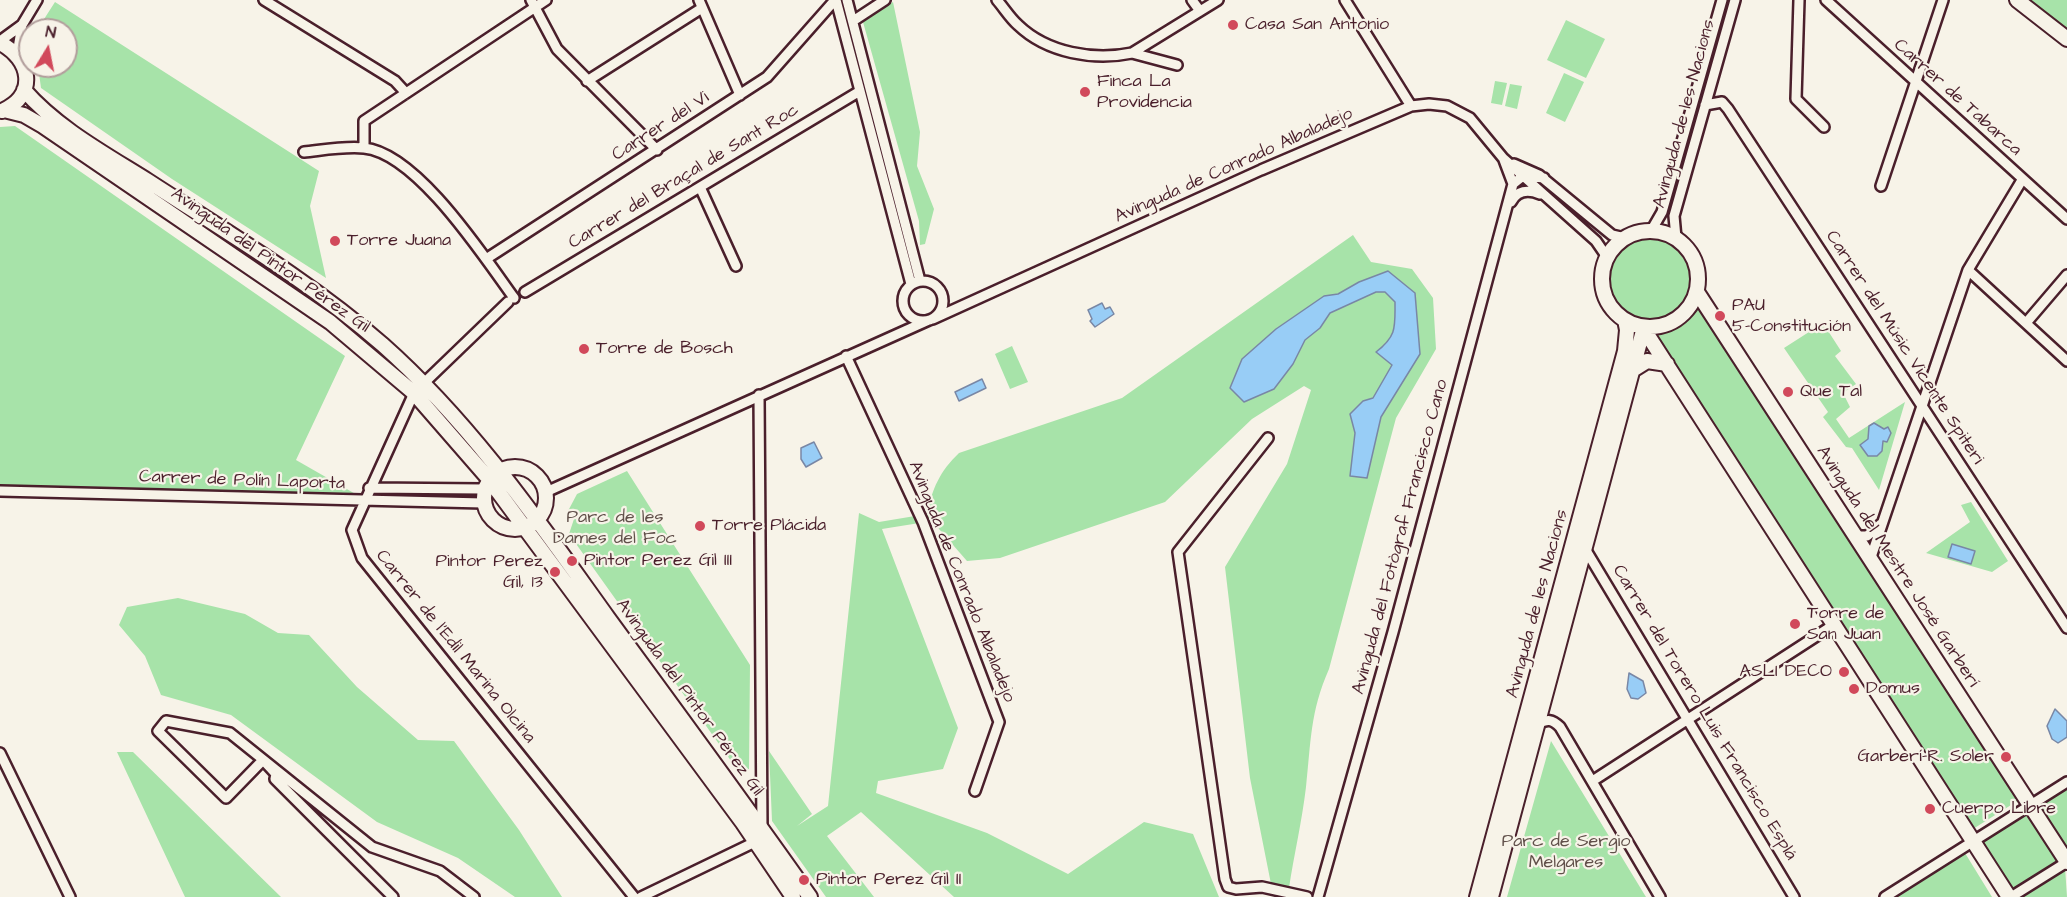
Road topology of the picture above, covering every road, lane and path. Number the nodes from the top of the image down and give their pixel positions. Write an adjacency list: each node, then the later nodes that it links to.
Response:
1 (37, 0): 20 (street)
2 (264, 0): 33 (street)
3 (546, 0): 17 (street)
4 (835, 0): 32 (street); 34 (street, Carrer del Vi)
5 (847, 0): 21 (street)
6 (885, 0): 21 (street)
7 (997, 0): 26 (street)
8 (1192, 0): 19 (street)
9 (1218, 0): 19 (street)
10 (1345, 0): 36 (street)
11 (1722, 0): 52 (street, Avinguda de les Nacions)
12 (1735, 0): 35 (street, Avinguda de les Nacions)
13 (1799, 0): 38 (street)
14 (1826, 0): 30 (street, Carrer de Tabarca)
15 (1943, 0): 30 (street)
16 (2018, 0): 23 (street)
17 (532, 4): 29 (street); 33 (street)
18 (701, 4): 29 (street); 34 (street)
19 (1200, 11): 26 (street)
20 (26, 18)
21 (853, 21): 60 (street)
22 (18, 28): 24 (street)
23 (2067, 39)
24 (0, 42): 27 (street)
25 (18, 48): 27 (street)
26 (1132, 53): 28 (street)
27 (17, 54): 31 (street)
28 (1177, 65)
29 (586, 81): 40 (street)
30 (1915, 84): 45 (street, Carrer de Tabarca); 47 (street)
31 (24, 90): 37 (street); 75 (street, Avinguda del Pintor Pérez Gil)
32 (860, 91): 48 (street, Carrer del Braçal de Sant Roc); 60 (street)
33 (406, 93): 39 (street)
34 (740, 95): 40 (street, Carrer del Vi)
35 (1705, 105): 54 (street, Avinguda de les Nacions); 77 (street, Carrer del Músic Vicente Spiteri)
36 (1411, 106): 42 (street); 64 (street, Avinguda de Conrado Albaladejo)
37 (2, 111): 75 (street, Avinguda del Pintor Pérez Gil)
38 (1824, 127)
39 (364, 148): 41 (street); 56 (street)
40 (657, 150): 56 (street, Carrer del Vi)
41 (304, 152)
42 (1503, 158): 43 (street); 44 (street); 46 (street)
43 (1523, 176): 44 (street); 46 (street); 49 (street)
44 (1541, 176): 53 (street)
45 (2022, 180): 51 (street, Carrer de Tabarca); 58 (street)
46 (1513, 184): 50 (street, Avinguda del Fotògraf Francisco Cano)
47 (1881, 186)
48 (700, 187): 57 (street); 61 (street, Carrer del Braçal de Sant Roc)
49 (1546, 196): 50 (street); 55 (street)
50 (1508, 207): 111 (street, Avinguda del Fotògraf Francisco Cano)
51 (2067, 219)
52 (1651, 231): 53 (street); 54 (street)
53 (1626, 238): 55 (street)
54 (1676, 238): 62 (street)
55 (1607, 257): 67 (street)
56 (486, 260): 75 (street, Carrer de l'Edil Marina Olcina)
57 (736, 266)
58 (1968, 270): 68 (street); 77 (street)
59 (2067, 274): 68 (street)
60 (916, 283): 63 (street); 65 (street)
61 (525, 292)
62 (1697, 292): 69 (street); 86 (street, Avinguda del Mestre José Garberí)
63 (943, 296): 64 (street); 66 (street)
64 (957, 308): 66 (street, Avinguda de Conrado Albaladejo)
65 (909, 315): 66 (street); 70 (street)
66 (931, 319): 70 (street, Avinguda de Conrado Albaladejo)
67 (1625, 321): 69 (street); 112 (street, Avinguda de les Nacions)
68 (2026, 323): 72 (street)
69 (1645, 327): 73 (street); 74 (street, Avinguda de les Nacions)
70 (906, 330): 71 (street, Avinguda de Conrado Albaladejo)
71 (846, 356): 76 (street, Avinguda de Conrado Albaladejo); 96 (street, Avinguda de Conrado Albaladejo)
72 (2067, 361)
73 (1666, 364): 74 (street); 89 (street)
74 (1631, 371): 87 (street, Avinguda de les Nacions)
75 (419, 388): 79 (street, Avinguda del Pintor Pérez Gil); 80 (street, Carrer de l'Edil Marina Olcina)
76 (759, 395): 82 (street, Avinguda de Conrado Albaladejo); 97 (street)
77 (1921, 403): 84 (street); 90 (street, Carrer del Músic Vicente Spiteri)
78 (1268, 438): 110 (street)
79 (489, 485): 80 (street, Carrer de Polín Laporta); 82 (street); 83 (street, Carrer de Polín Laporta); 85 (street, Avinguda del Pintor Pérez Gil); 85 (street, Avinguda del Pintor Pérez Gil)
80 (369, 488): 83 (street, Carrer de l'Edil Marina Olcina)
81 (0, 491): 83 (street, Carrer de Polín Laporta)
82 (546, 492): 85 (street)
83 (363, 502): 106 (street, Carrer de l'Edil Marina Olcina)
84 (1881, 524): 86 (street); 88 (street)
85 (532, 525): 98 (street, Avinguda del Pintor Pérez Gil); 100 (street, Avinguda del Pintor Pérez Gil)
86 (1855, 536): 88 (street, Avinguda del Mestre José Garberí)
87 (1584, 547): 91 (street, Carrer del Torero Luis Francisco Esplá); 92 (street, Avinguda de les Nacions)
88 (1870, 560): 99 (street, Avinguda del Mestre José Garberí)
89 (1834, 624): 91 (street); 101 (street)
90 (2067, 628)
91 (1689, 720): 94 (street); 115 (street, Carrer del Torero Luis Francisco Esplá)
92 (1537, 724): 94 (street); 113 (street, Avinguda de les Nacions)
93 (0, 753): 103 (street)
94 (1594, 780): 114 (street)
95 (2067, 782): 99 (street)
96 (975, 791)
97 (762, 794): 98 (street); 100 (street)
98 (741, 801): 100 (street, Avinguda del Pintor Pérez Gil)
99 (2030, 806): 101 (street); 102 (street, Avinguda del Mestre José Garberí)
100 (759, 836): 107 (street); 108 (street, Avinguda del Pintor Pérez Gil); 109 (street, Avinguda del Pintor Pérez Gil)
101 (1974, 842): 116 (street); 117 (street)
102 (2067, 862): 117 (street)
103 (70, 897)
104 (393, 897): 105 (street)
105 (474, 897)
106 (634, 897)
107 (641, 897)
108 (793, 897)
109 (810, 897)
110 (1307, 897)
111 (1318, 897)
112 (1477, 897)
113 (1491, 897)
114 (1660, 897)
115 (1794, 897)
116 (1885, 897)
117 (2010, 897)

